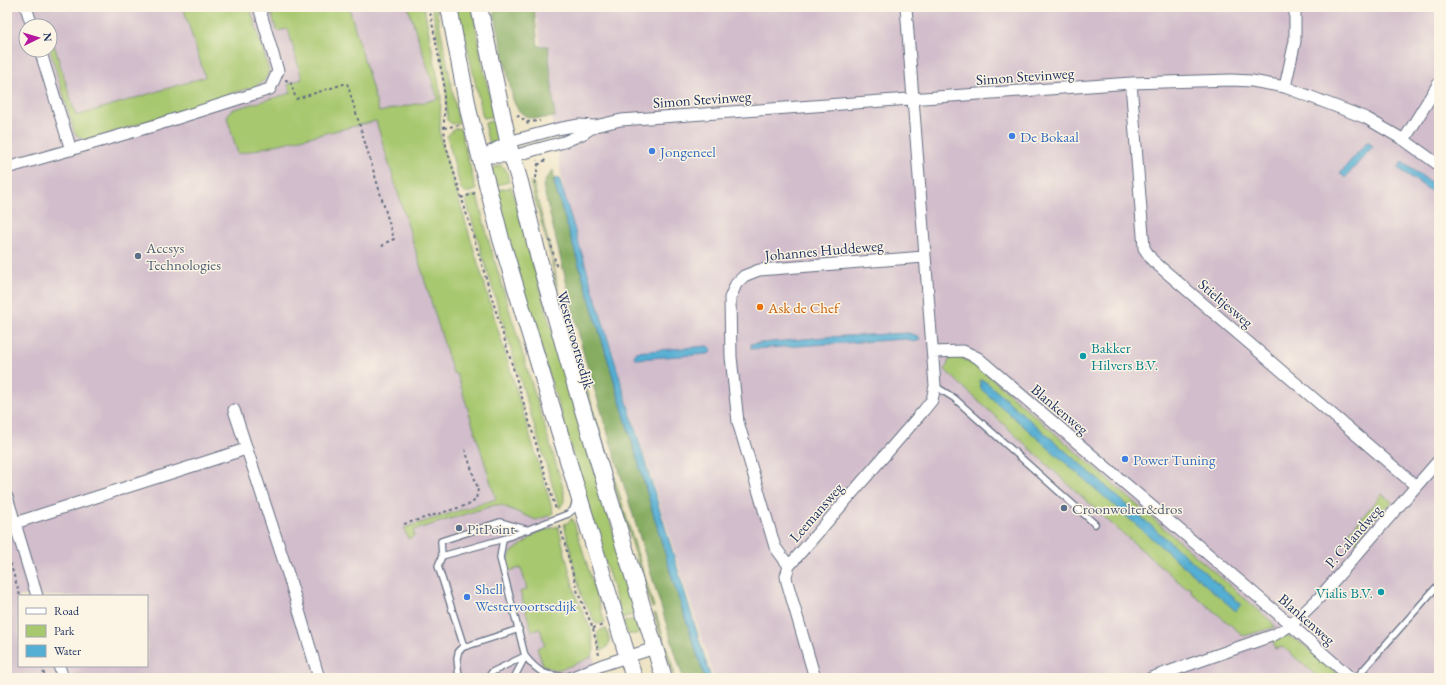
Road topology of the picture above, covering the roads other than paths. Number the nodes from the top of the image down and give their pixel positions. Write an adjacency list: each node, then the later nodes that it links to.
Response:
1 (26, 7): 7 (street)
2 (259, 7): 16 (street)
3 (449, 7): 17 (main road)
4 (479, 7): 15 (main road, Westervoortsedijk)
5 (906, 7): 12 (street)
6 (1295, 7): 11 (street)
7 (29, 18)
8 (42, 58): 16 (street)
9 (1131, 83): 11 (street, Simon Stevinweg); 12 (street, Simon Stevinweg); 26 (street, Stieltjesweg)
10 (1439, 83): 14 (street)
11 (1285, 87): 14 (street, Simon Stevinweg)
12 (914, 98): 13 (street, Simon Stevinweg); 20 (street)
13 (595, 126): 15 (street, Simon Stevinweg); 15 (street, Simon Stevinweg)
14 (1404, 140): 18 (street, Simon Stevinweg)
15 (510, 149): 17 (street); 40 (main road, Westervoortsedijk)
16 (71, 150): 19 (street)
17 (480, 157): 27 (main road)
18 (1439, 165)
19 (7, 168)
20 (924, 256): 21 (street); 34 (street, Johannes Huddeweg)
21 (933, 352): 22 (street, Leemansweg); 37 (street, Blankenweg)
22 (935, 386): 30 (lane); 34 (street, Leemansweg)
23 (234, 410): 24 (street)
24 (246, 449): 29 (street); 46 (street)
25 (1439, 460): 26 (street, P. Calandweg)
26 (1416, 486): 37 (street, P. Calandweg)
27 (577, 493): 31 (lane); 42 (main road)
28 (7, 497): 29 (street)
29 (15, 523): 36 (street)
30 (1095, 524)
31 (529, 530): 32 (lane); 33 (lane)
32 (503, 539): 33 (lane); 38 (lane)
33 (442, 556): 39 (lane)
34 (789, 566): 52 (street)
35 (1439, 584): 55 (lane)
36 (37, 595)
37 (1291, 625): 53 (street, P. Calandweg); 54 (street, Blankenweg)
38 (518, 629): 39 (lane); 41 (lane)
39 (464, 646): 47 (lane)
40 (656, 648): 42 (street); 51 (main road, Westervoortsedijk)
41 (525, 656): 44 (lane); 48 (lane); 49 (lane)
42 (628, 658): 44 (street); 50 (main road)
43 (59, 667): 45 (street)
44 (570, 677)
45 (63, 678)
46 (319, 678)
47 (459, 678)
48 (488, 678)
49 (514, 678)
50 (634, 678)
51 (664, 678)
52 (815, 678)
53 (1151, 678)
54 (1351, 678)
55 (1356, 678)

